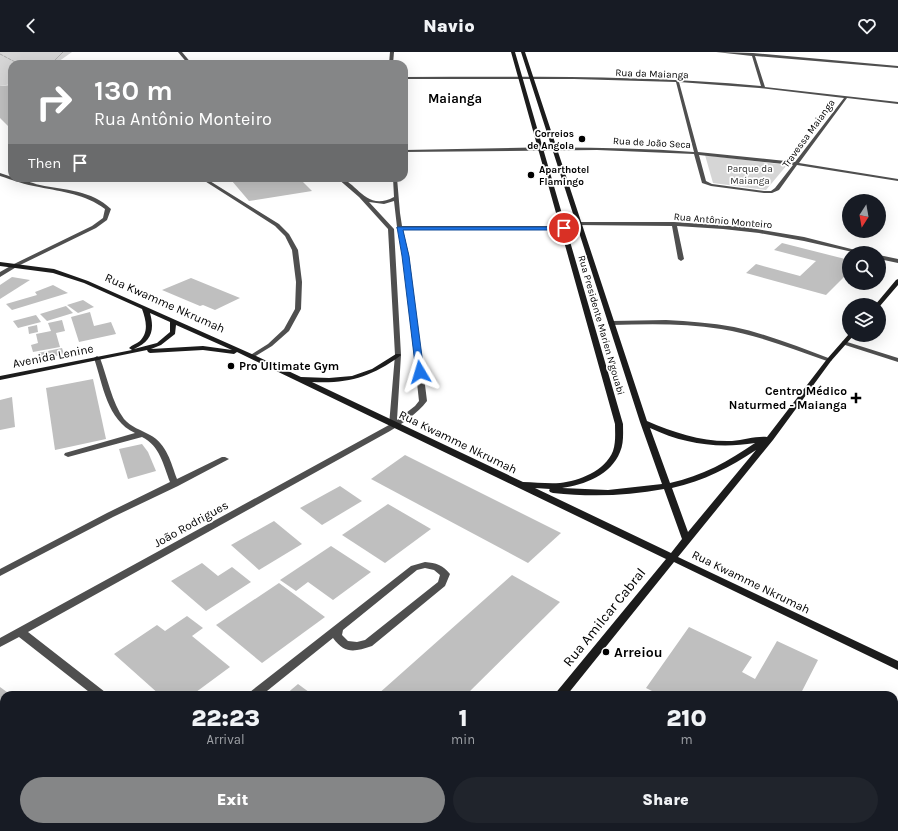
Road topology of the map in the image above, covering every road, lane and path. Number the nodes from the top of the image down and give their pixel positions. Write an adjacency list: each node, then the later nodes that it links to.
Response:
1 (64, 52): 9 (path)
2 (180, 52): 10 (street)
3 (513, 52): 13 (street, Rua Presidente Marien N'gouabi)
4 (522, 52): 14 (street, Rua Presidente Marien N'gouabi)
5 (718, 52): 7 (street)
6 (0, 54): 8 (path)
7 (752, 54): 11 (street); 16 (street)
8 (11, 60)
9 (55, 60)
10 (187, 60)
11 (898, 66)
12 (408, 78): 13 (street, Rua da Maianga)
13 (520, 78): 14 (street, Rua da Maianga); 19 (street, Rua Presidente Marien N'gouabi)
14 (530, 78): 15 (street, Rua da Maianga); 20 (street, Rua Presidente Marien N'gouabi)
15 (677, 81): 16 (street, Rua da Maianga); 22 (street, Travessa Maianga)
16 (762, 87): 17 (street, Rua da Maianga)
17 (846, 96): 18 (street, Rua da Maianga); 23 (street, Travessa Maianga)
18 (898, 103)
19 (540, 149): 20 (street, Rua de João Seca); 21 (street, Rua de João Seca); 34 (street, Rua Presidente Marien N'gouabi)
20 (554, 149): 22 (street, Rua de João Seca); 31 (street, Rua Presidente Marien N'gouabi)
21 (408, 151)
22 (695, 153): 23 (street, Rua de João Seca); 23 (street, Travessa Maianga)
23 (797, 164): 24 (street, Rua de João Seca)
24 (898, 180)
25 (24, 182): 40 (street)
26 (208, 182): 50 (street)
27 (344, 182): 29 (street)
28 (395, 182): 30 (street)
29 (361, 196): 30 (street); 48 (street)
30 (395, 198): 33 (street)
31 (578, 224): 32 (street, Rua Antônio Monteiro); 46 (street, Rua Presidente Marien N'gouabi)
32 (674, 224): 35 (street, Rua Antônio Monteiro); 37 (street)
33 (399, 228): 34 (street); 57 (street, João Rodrigues)
34 (564, 228): 63 (street, Rua Presidente Marien N'gouabi)
35 (842, 248)
36 (886, 258): 38 (street)
37 (681, 259)
38 (898, 261)
39 (0, 264): 40 (street, Rua Kwamme Nkrumah)
40 (16, 265): 41 (street); 44 (street, Rua Kwamme Nkrumah)
41 (0, 275)
42 (898, 281): 43 (street)
43 (884, 298)
44 (145, 308): 45 (street, Rua Kwamme Nkrumah); 49 (street, Avenida Lenine)
45 (173, 321): 49 (street, Avenida Lenine); 50 (street, Rua Kwamme Nkrumah)
46 (611, 323): 52 (street); 56 (street, Rua Presidente Marien N'gouabi)
47 (844, 343): 52 (street, Rua Amilcar Cabral); 53 (street)
48 (398, 355): 55 (street); 57 (street)
49 (111, 356): 50 (street); 51 (street, Avenida Lenine)
50 (252, 356): 55 (street, Rua Kwamme Nkrumah)
51 (97, 358): 54 (street, Avenida Lenine); 58 (street)
52 (829, 360): 59 (street, Rua Amilcar Cabral)
53 (898, 360)
54 (0, 378)
55 (296, 378): 57 (street, Rua Kwamme Nkrumah)
56 (644, 422): 59 (street); 64 (street, Rua Presidente Marien N'gouabi)
57 (393, 426): 63 (street, Rua Kwamme Nkrumah); 69 (street, João Rodrigues)
58 (142, 434): 60 (street); 62 (street)
59 (770, 438): 64 (street); 65 (street, Rua Amilcar Cabral)
60 (68, 455)
61 (225, 459): 62 (street)
62 (175, 484): 67 (street)
63 (518, 485): 64 (street); 66 (street, Rua Kwamme Nkrumah)
64 (668, 486): 65 (street, Rua Presidente Marien N'gouabi)
65 (687, 540): 66 (street, Rua Amilcar Cabral)
66 (672, 558): 71 (street, Rua Kwamme Nkrumah); 74 (street, Rua Amilcar Cabral)
67 (0, 573)
68 (338, 628): 68 (street); 73 (street)
69 (20, 632): 70 (street, João Rodrigues); 72 (street)
70 (0, 643)
71 (898, 666)
72 (96, 691)
73 (259, 691)
74 (563, 691)

